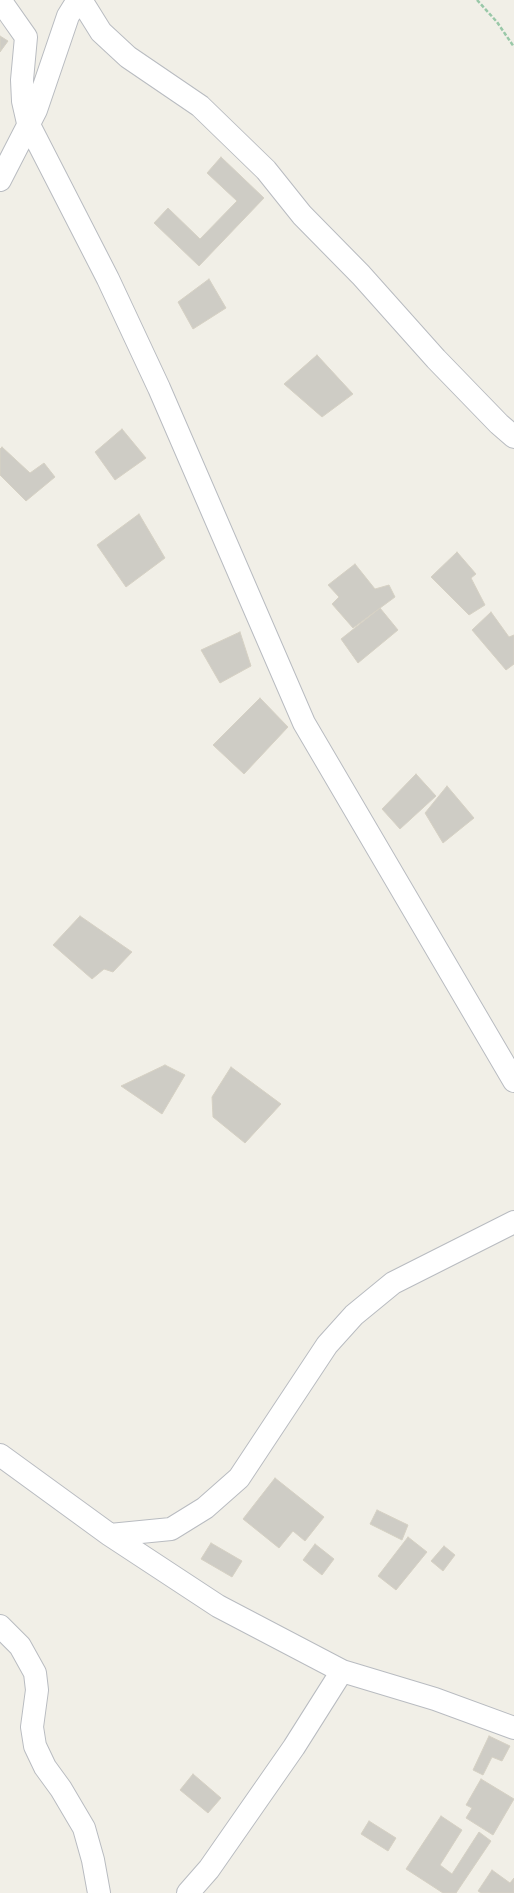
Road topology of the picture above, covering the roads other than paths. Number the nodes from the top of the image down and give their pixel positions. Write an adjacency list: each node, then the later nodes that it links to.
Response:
1 (0, 0): 4 (street)
2 (78, 0): 4 (street)
3 (81, 0): 6 (street)
4 (28, 123): 5 (street); 7 (street)
5 (0, 180)
6 (514, 437)
7 (514, 1081)
8 (514, 1222): 10 (street)
9 (0, 1455): 10 (street)
10 (110, 1535): 12 (street)
11 (0, 1626): 14 (street)
12 (342, 1671): 13 (street); 15 (street)
13 (514, 1728)
14 (99, 1893)
15 (188, 1893)

